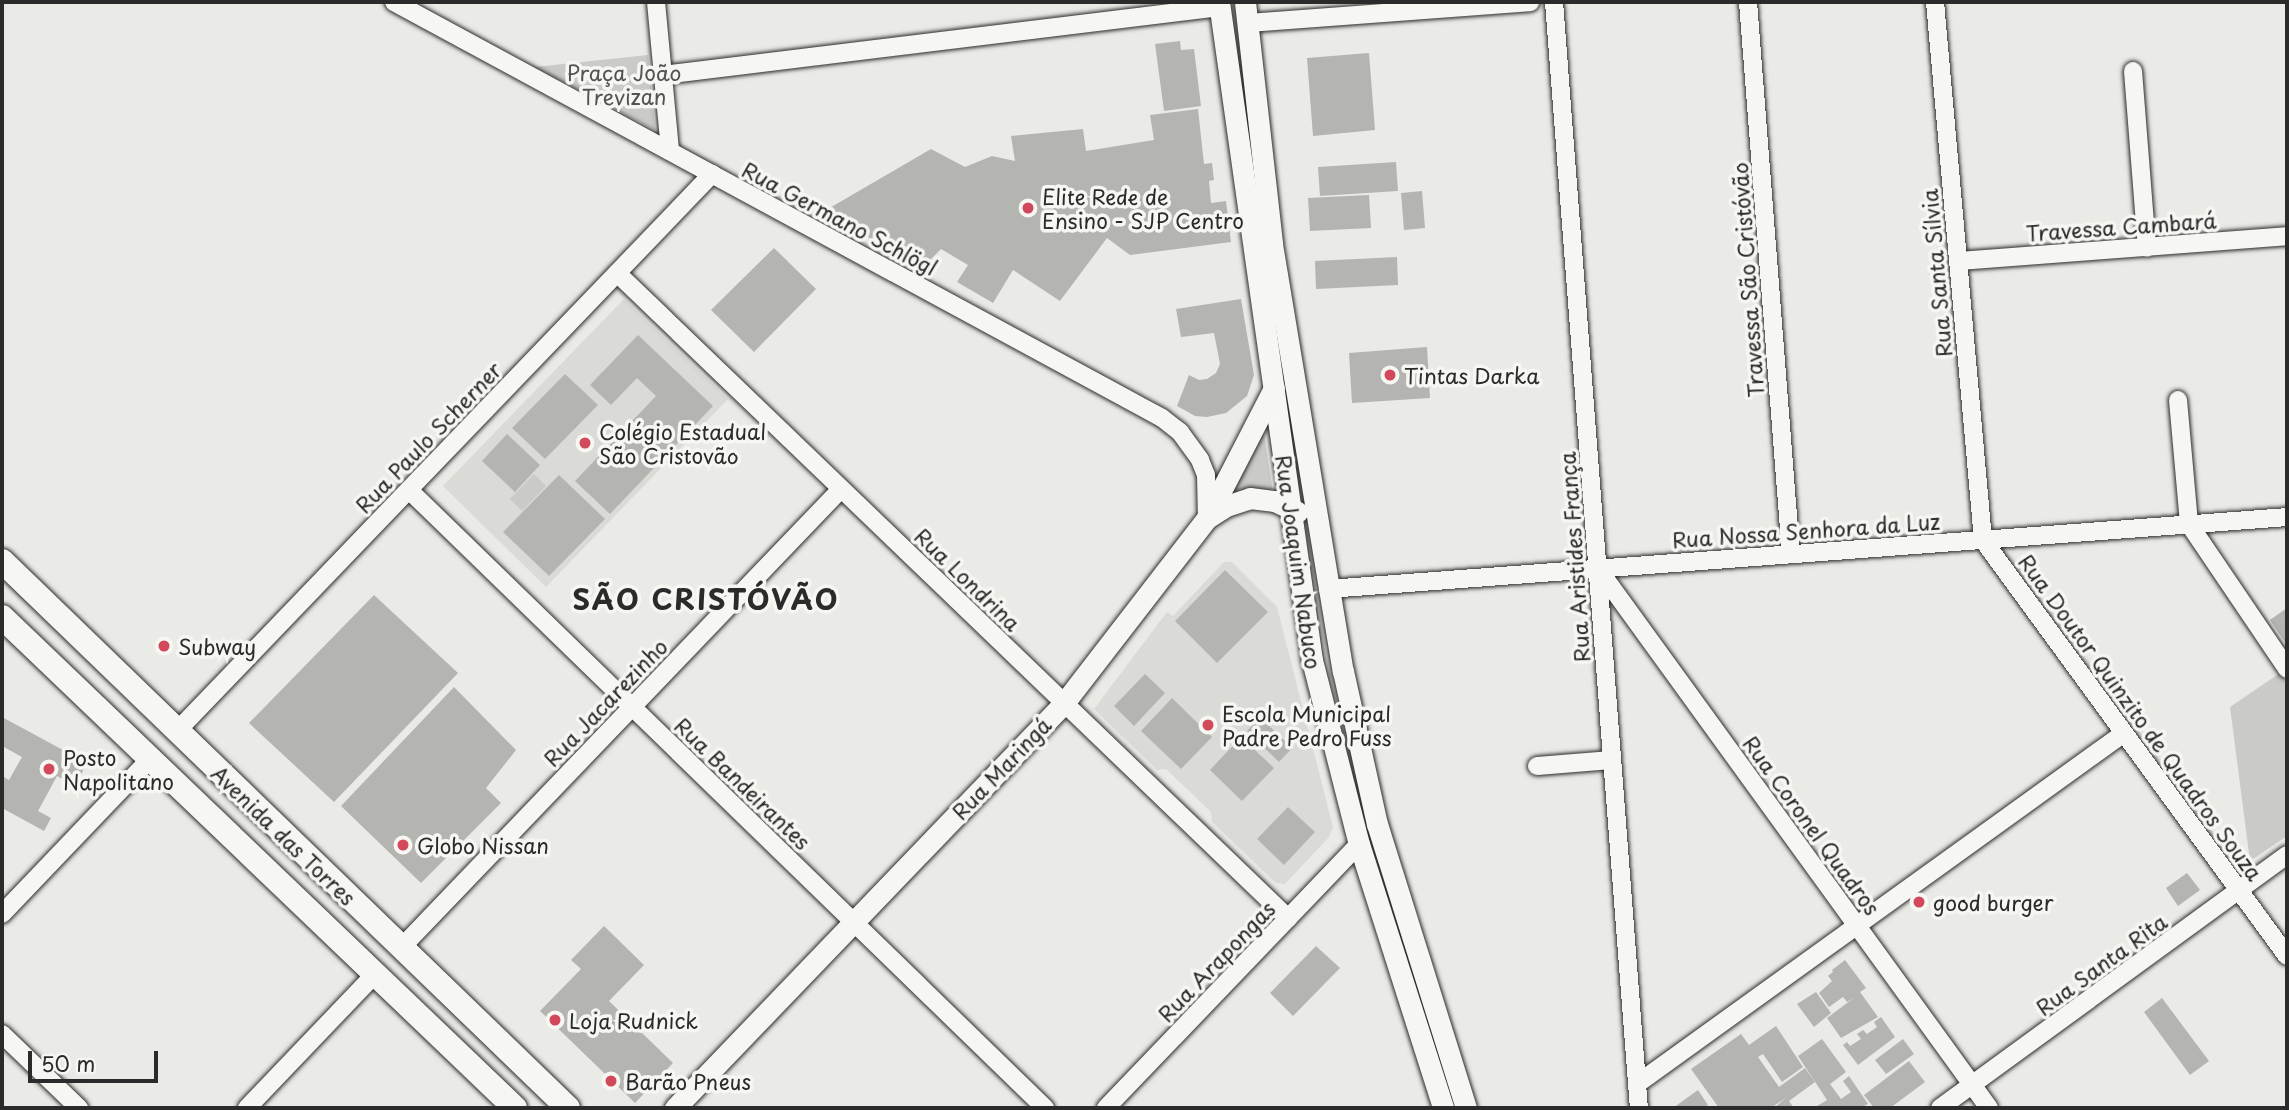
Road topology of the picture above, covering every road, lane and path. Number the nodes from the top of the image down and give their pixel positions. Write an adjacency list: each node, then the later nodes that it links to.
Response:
1 (656, 2): 11 (street)
2 (1245, 2): 9 (main road, Rua Joaquim Nabuco)
3 (1530, 2): 9 (street)
4 (1554, 2): 30 (street, Rua Aristides França)
5 (1748, 2): 28 (street, Travessa São Cristóvão)
6 (1935, 2): 16 (street, Rua Santa Sílvia)
7 (403, 4): 12 (street, Rua Germano Schlögl)
8 (1220, 4): 11 (street); 18 (main road, Rua Joaquim Nabuco)
9 (1247, 23): 26 (main road, Rua Joaquim Nabuco)
10 (2133, 71): 15 (street)
11 (663, 75): 12 (street)
12 (670, 151): 13 (street, Rua Germano Schlögl)
13 (712, 174): 17 (street, Rua Paulo Scherner); 24 (street, Rua Germano Schlögl)
14 (2287, 236): 15 (street, Travessa Cambará)
15 (2147, 247): 16 (street, Travessa Cambará)
16 (1958, 261): 27 (street, Rua Santa Sílvia)
17 (617, 273): 20 (street, Rua Londrina); 21 (street, Rua Paulo Scherner)
18 (1274, 388): 22 (main road, Rua Joaquim Nabuco); 24 (main road, Rua Maringá)
19 (2178, 400): 25 (street)
20 (841, 489): 34 (street, Rua Londrina); 35 (street, Rua Jacarezinho)
21 (409, 490): 35 (street, Rua Bandeirantes); 36 (street, Rua Paulo Scherner)
22 (1290, 506): 24 (main road); 26 (main road); 42 (main road, Rua Joaquim Nabuco)
23 (2287, 517): 25 (street, Rua Nossa Senhora da Luz)
24 (1207, 518): 34 (main road, Rua Maringá)
25 (2189, 524): 27 (street, Rua Nossa Senhora da Luz); 33 (street)
26 (1320, 540): 31 (main road, Rua Joaquim Nabuco)
27 (1983, 540): 28 (street, Rua Nossa Senhora da Luz); 37 (street, Rua Doutor Quinzito de Quadros Souza)
28 (1791, 554): 30 (street, Rua Nossa Senhora da Luz)
29 (2, 561): 36 (highway, Avenida das Torres)
30 (1598, 569): 31 (street, Rua Nossa Senhora da Luz); 39 (street, Rua Aristides França); 48 (street, Rua Coronel Quadros)
31 (1328, 589): 41 (main road, Rua Joaquim Nabuco)
32 (4, 624): 38 (highway, Avenida das Torres)
33 (2287, 669)
34 (1064, 703): 46 (street, Rua Londrina); 47 (main road, Rua Maringá)
35 (632, 706): 47 (street, Rua Bandeirantes); 49 (street, Rua Jacarezinho)
36 (176, 732): 49 (highway, Avenida das Torres)
37 (2124, 733): 44 (street, Rua Doutor Quinzito de Quadros Souza); 48 (street)
38 (150, 759): 45 (street); 51 (highway, Avenida das Torres)
39 (1612, 760): 40 (street); 53 (street, Rua Aristides França)
40 (1537, 766)
41 (1377, 824): 42 (main road); 63 (main road, Rua Joaquim Nabuco)
42 (1359, 844): 46 (street, Rua Arapongas); 62 (main road, Rua Joaquim Nabuco)
43 (2287, 855): 44 (street, Rua Santa Rita)
44 (2239, 891): 50 (street, Rua Doutor Quinzito de Quadros Souza); 54 (street, Rua Santa Rita)
45 (2, 914)
46 (1288, 918): 61 (street, Rua Arapongas)
47 (854, 922): 59 (main road, Rua Maringá); 60 (street, Rua Bandeirantes)
48 (1857, 926): 53 (street); 54 (street, Rua Coronel Quadros)
49 (401, 948): 58 (highway, Avenida das Torres)
50 (2287, 956)
51 (375, 974): 56 (street); 57 (highway, Avenida das Torres)
52 (2, 1034): 55 (street)
53 (1637, 1084): 64 (street, Rua Aristides França)
54 (1972, 1085): 65 (street, Rua Santa Rita); 66 (street, Rua Coronel Quadros)
55 (79, 1108)
56 (247, 1108)
57 (515, 1108)
58 (568, 1108)
59 (675, 1108)
60 (1045, 1108)
61 (1106, 1108)
62 (1443, 1108)
63 (1466, 1108)
64 (1639, 1108)
65 (1940, 1108)
66 (1989, 1108)

